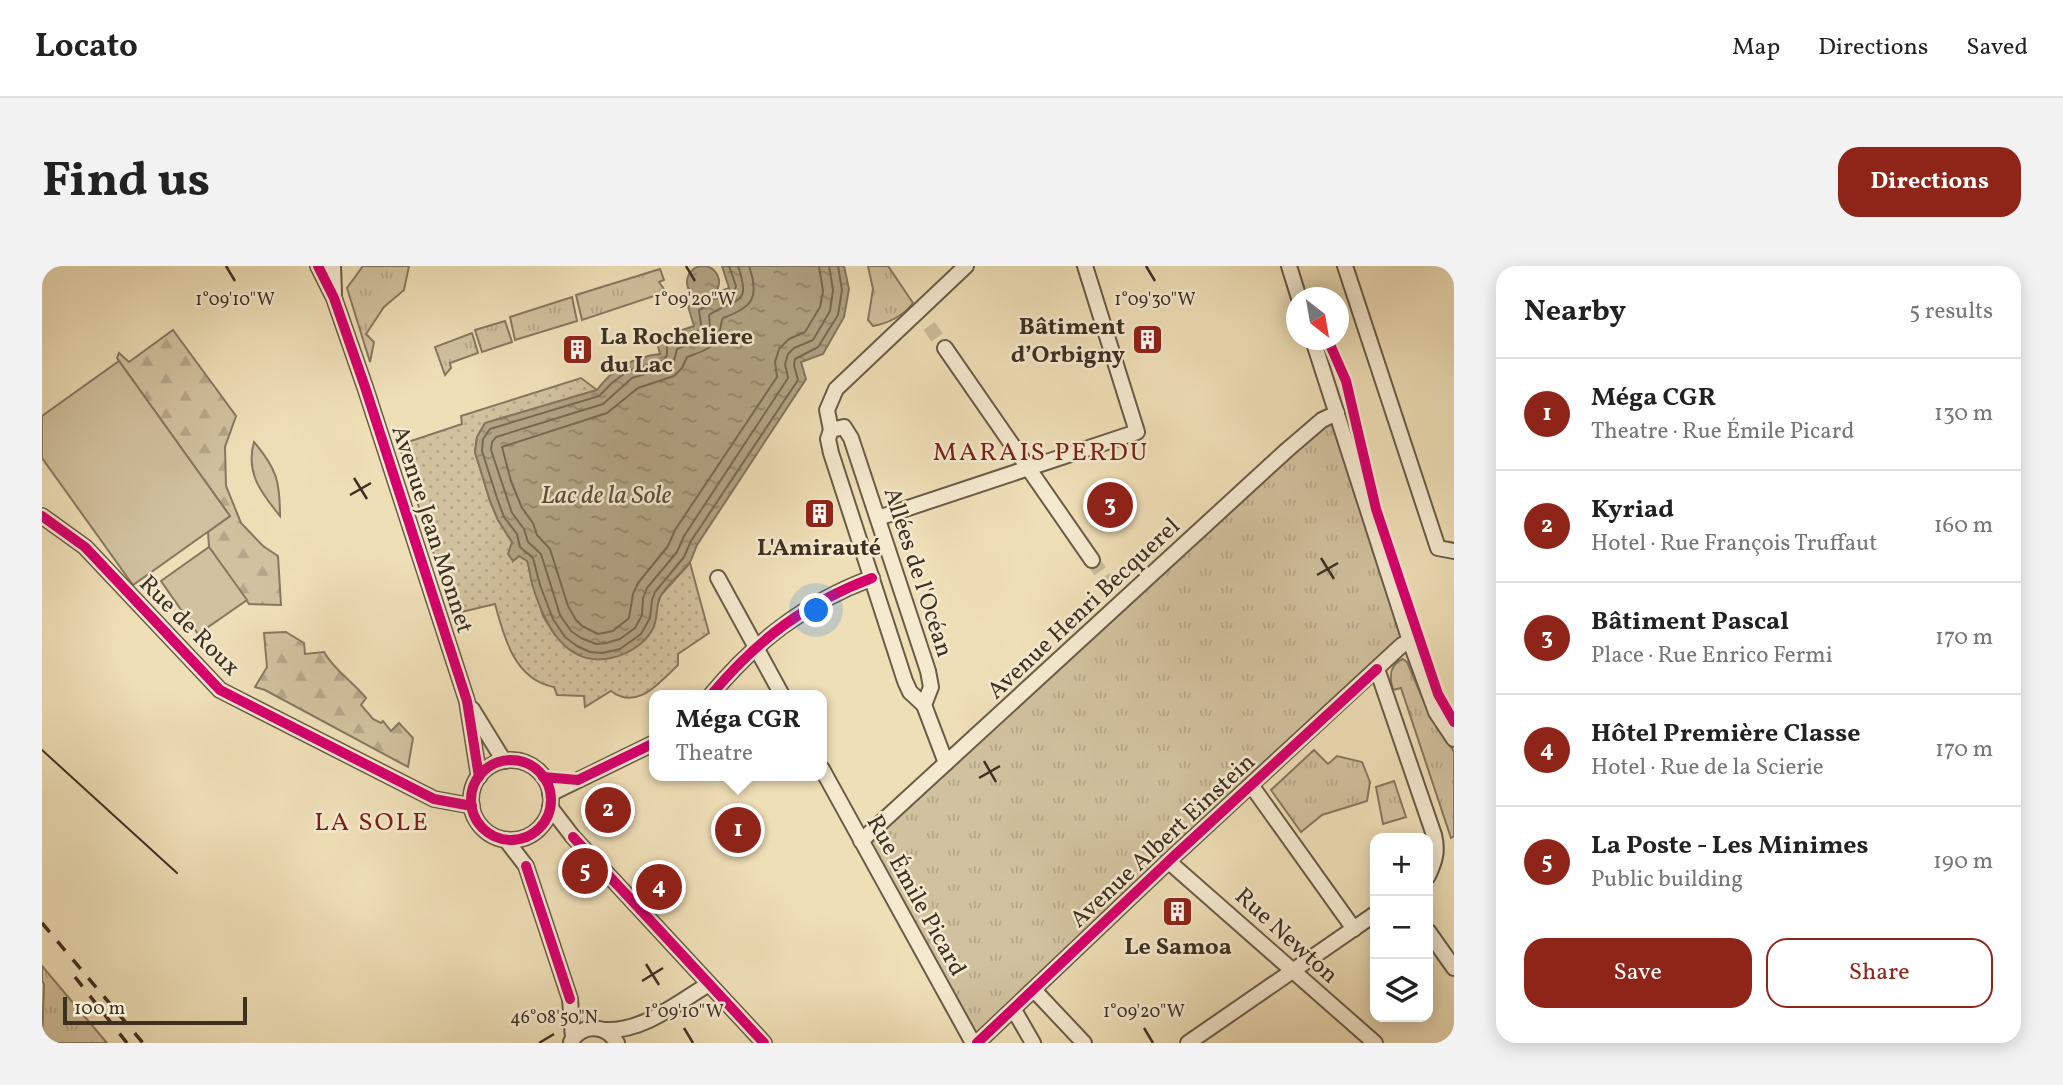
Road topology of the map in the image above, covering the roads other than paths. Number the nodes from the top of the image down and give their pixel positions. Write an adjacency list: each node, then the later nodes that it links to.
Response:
1 (318, 266): 8 (street, Avenue Jean Monnet)
2 (333, 266): 8 (street, Avenue Jean Monnet)
3 (966, 266): 12 (street)
4 (1085, 266): 13 (street)
5 (1289, 266): 7 (street)
6 (1345, 266): 16 (street)
7 (1296, 287)
8 (334, 298): 25 (street, Avenue Jean Monnet)
9 (945, 348): 13 (street)
10 (1316, 350): 11 (street)
11 (1337, 414): 20 (street); 30 (street, Avenue Henri Becquerel)
12 (835, 429): 15 (street, Allées de l'Océan); 19 (street, Allées de l'Océan)
13 (1027, 467): 15 (street); 17 (street)
14 (42, 516): 36 (street, Rue de Roux)
15 (878, 518): 26 (street, Allées de l'Océan)
16 (1454, 551)
17 (1092, 560)
18 (718, 578): 21 (street)
19 (872, 578): 21 (street); 26 (street, Allées de l'Océan)
20 (1410, 640): 22 (street, Avenue Albert Einstein); 27 (street)
21 (755, 647): 23 (street); 24 (street)
22 (1377, 669): 35 (street, Avenue Albert Einstein); 46 (street)
23 (716, 690)
24 (779, 690)
25 (467, 701): 29 (street, Avenue Jean Monnet); 34 (street, Avenue Jean Monnet)
26 (924, 705): 30 (street)
27 (1454, 739)
28 (649, 745): 33 (street)
29 (504, 761): 31 (street); 34 (street)
30 (946, 762): 43 (street, Avenue Henri Becquerel)
31 (543, 777): 33 (street); 37 (street)
32 (827, 778): 43 (street, Rue Émile Picard)
33 (578, 780): 37 (street)
34 (476, 784): 36 (street); 38 (street, Avenue Jean Monnet)
35 (1251, 785): 44 (street, Avenue Albert Einstein); 48 (street)
36 (434, 799): 38 (street, Rue de Roux)
37 (550, 801): 39 (street); 41 (street)
38 (472, 807): 42 (street)
39 (542, 824): 40 (street); 41 (street)
40 (529, 836): 42 (street); 45 (street)
41 (573, 837): 52 (street)
42 (506, 840): 45 (street)
43 (861, 841): 62 (street, Rue Émile Picard)
44 (1168, 861): 51 (street, Rue Newton); 53 (street, Avenue Albert Einstein)
45 (526, 866): 54 (street)
46 (1433, 866)
47 (1370, 918): 48 (street)
48 (1354, 929): 51 (street)
49 (1433, 938): 50 (street)
50 (1454, 968)
51 (1294, 971): 65 (street); 66 (street, Rue Newton)
52 (709, 984): 56 (street); 61 (street)
53 (1034, 990): 55 (street, Avenue Albert Einstein); 64 (street)
54 (570, 999): 57 (street); 58 (street)
55 (1014, 1010): 62 (street, Avenue Albert Einstein); 63 (street)
56 (637, 1027): 57 (street); 60 (street)
57 (599, 1029): 58 (street); 59 (street)
58 (572, 1041)
59 (617, 1043)
60 (626, 1043)
61 (764, 1043)
62 (975, 1043)
63 (1033, 1043)
64 (1084, 1043)
65 (1188, 1043)
66 (1375, 1043)

